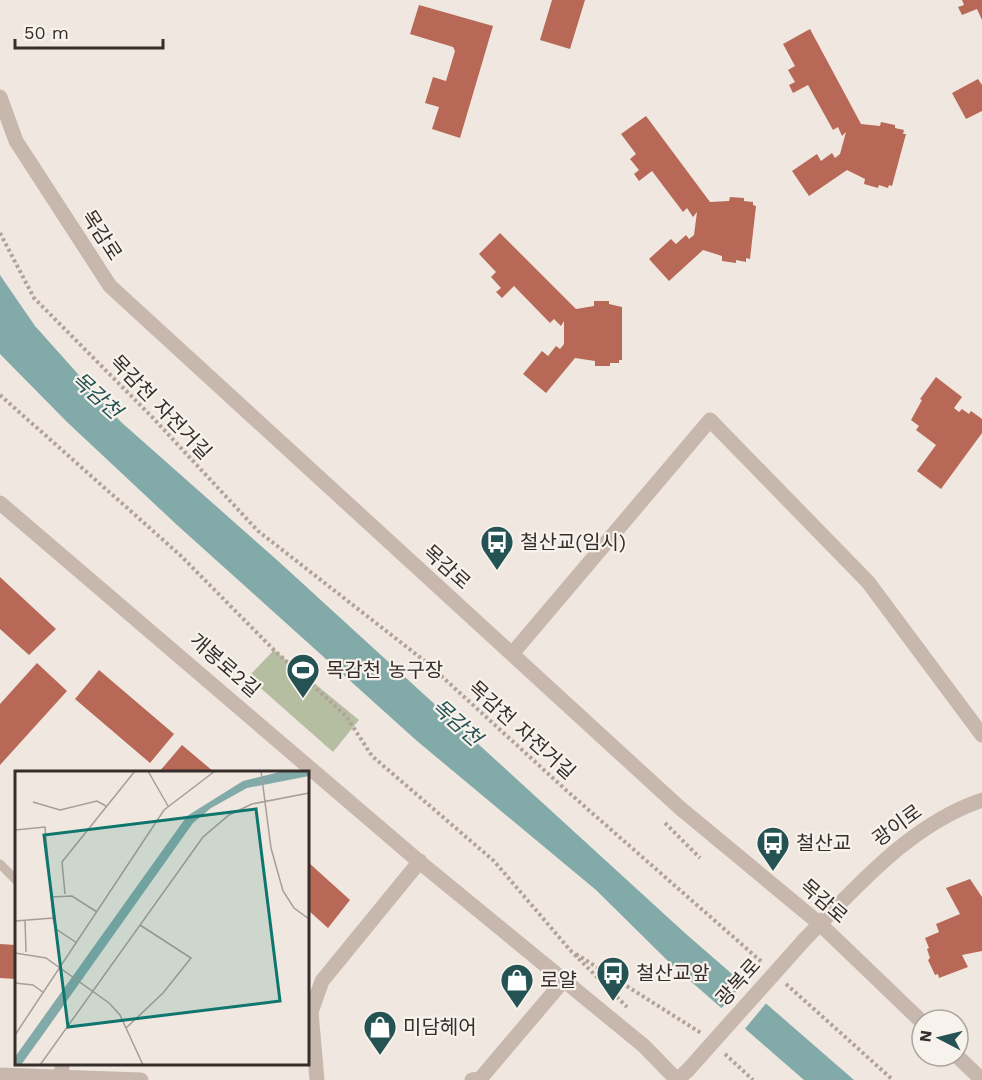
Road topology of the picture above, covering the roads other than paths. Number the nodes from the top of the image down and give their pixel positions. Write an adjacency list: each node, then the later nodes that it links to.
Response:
1 (0, 97): 3 (street, 목감로)
2 (0, 503): 6 (street, 개봉로2길)
3 (512, 654): 4 (street); 9 (street, 목감로)
4 (982, 735)
5 (982, 800): 9 (street, 광이로)
6 (420, 861): 10 (street, 개봉로2길); 12 (street)
7 (0, 864): 8 (lane)
8 (15, 879)
9 (820, 924): 11 (street, 목감로); 16 (street, 광복로, bridge)
10 (564, 980): 16 (street, 개봉로2길); 19 (street)
11 (910, 1010)
12 (309, 1012): 18 (street)
13 (970, 1068): 20 (street)
14 (62, 1070): 15 (street); 17 (street)
15 (0, 1075)
16 (683, 1075)
17 (141, 1080)
18 (317, 1080)
19 (472, 1080)
20 (982, 1080)

